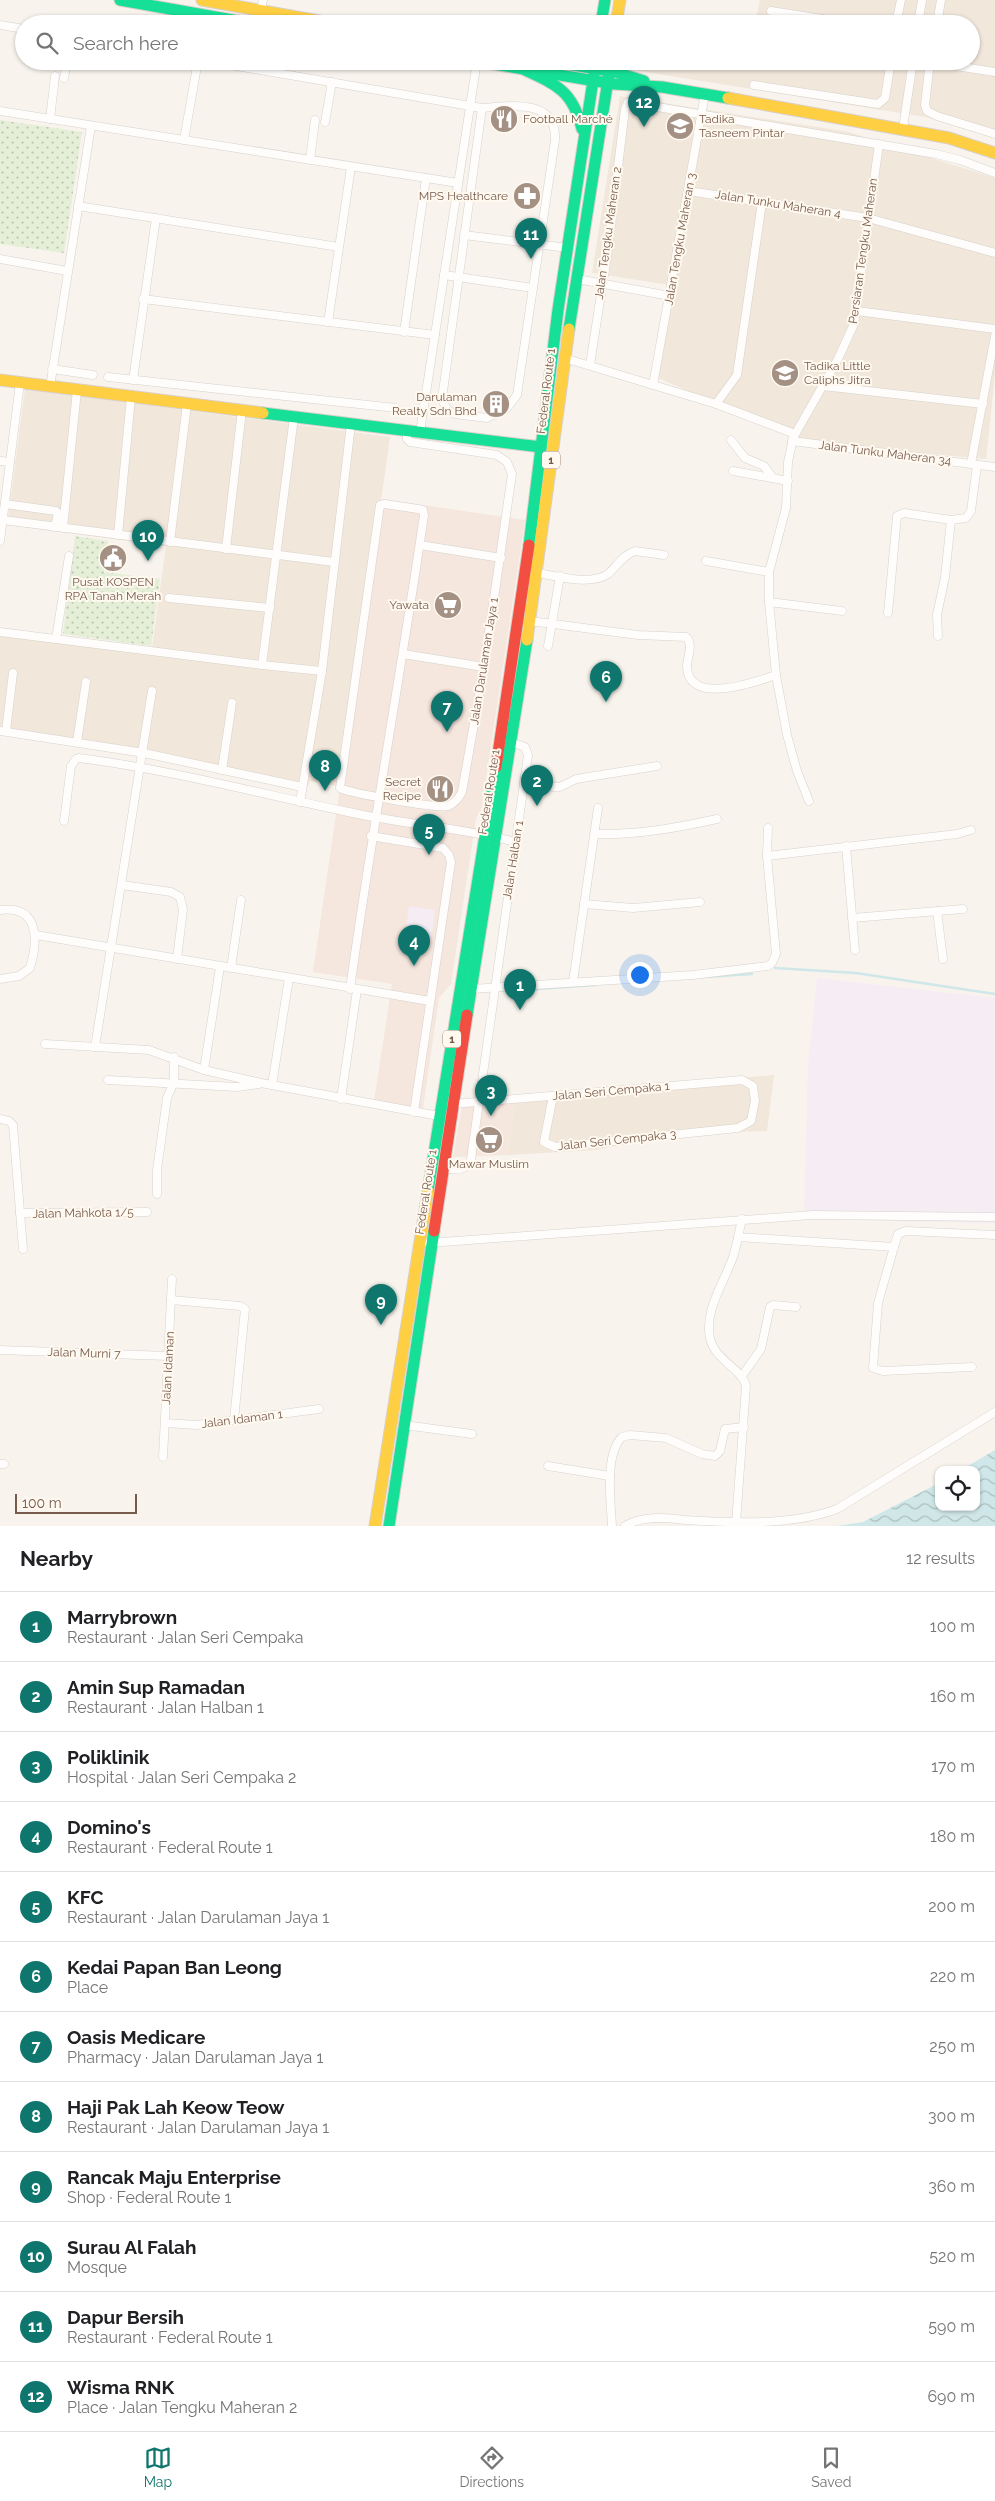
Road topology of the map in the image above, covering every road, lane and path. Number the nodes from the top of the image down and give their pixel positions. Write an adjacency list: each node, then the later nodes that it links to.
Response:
1 (120, 0): 10 (main road)
2 (202, 0): 8 (main road)
3 (605, 0): 12 (main road)
4 (620, 0): 13 (main road)
5 (900, 0): 15 (street)
6 (922, 0): 16 (street)
7 (941, 0): 17 (street)
8 (262, 5): 11 (main road)
9 (771, 11): 14 (street)
10 (204, 15)
11 (301, 15)
12 (602, 15)
13 (618, 15)
14 (797, 15)
15 (898, 15)
16 (920, 15)
17 (938, 15)
18 (0, 25): 19 (street)
19 (15, 28)
20 (65, 70): 33 (street)
21 (196, 70): 48 (street)
22 (260, 70): 34 (street)
23 (475, 70): 37 (street)
24 (526, 70): 25 (main road); 47 (main road)
25 (595, 70): 30 (main road); 47 (main road, Federal Route 1 / 1)
26 (890, 70): 35 (street)
27 (912, 70): 45 (street)
28 (929, 70): 46 (street)
29 (980, 70): 31 (street)
30 (610, 72): 36 (main road); 70 (main road, Federal Route 1 / 1)
31 (995, 72)
32 (55, 76): 41 (street)
33 (64, 78)
34 (332, 82): 37 (street); 43 (street)
35 (754, 85)
36 (706, 94): 40 (street, Jalan Tengku Maheran 3); 45 (main road)
37 (470, 105): 38 (street); 55 (street)
38 (482, 108): 61 (street); 62 (street)
39 (0, 111): 41 (street)
40 (702, 113): 49 (street); 56 (street, Jalan Tengku Maheran 3); 71 (street, Jalan Tengku Maheran 2)
41 (50, 119): 44 (street)
42 (316, 120): 51 (street)
43 (326, 122)
44 (91, 126): 48 (street); 58 (street)
45 (903, 128): 50 (main road)
46 (995, 134)
47 (584, 137): 64 (main road, Federal Route 1 / 1)
48 (184, 140): 51 (street)
49 (879, 144): 53 (street); 60 (street, Persiaran Tengku Maheran)
50 (995, 153)
51 (310, 160): 52 (street)
52 (351, 167): 54 (street); 63 (street)
53 (995, 173)
54 (426, 178): 55 (street); 78 (street)
55 (458, 184): 68 (street)
56 (688, 191): 57 (street, Jalan Tunku Maheran 4); 73 (street, Jalan Tengku Maheran 3)
57 (762, 202): 60 (street, Jalan Tunku Maheran 4); 95 (street)
58 (78, 206): 59 (street); 67 (street)
59 (156, 218): 63 (street); 74 (street)
60 (868, 218): 65 (street, Jalan Tunku Maheran 4); 75 (street, Persiaran Tengku Maheran)
61 (464, 235): 62 (street); 69 (street)
62 (539, 244): 64 (street); 72 (street)
63 (339, 247): 76 (street)
64 (568, 248): 106 (main road, Federal Route 1 / 1)
65 (995, 253)
66 (0, 259): 67 (street)
67 (67, 271): 83 (street)
68 (444, 275): 69 (street); 79 (street)
69 (458, 277): 72 (street); 72 (street)
70 (577, 279): 71 (street); 81 (main road, Federal Route 1 / 1)
71 (602, 283): 73 (street); 82 (street, Jalan Tengku Maheran 2)
72 (533, 288)
73 (670, 296): 89 (street, Jalan Tengku Maheran 3)
74 (143, 299): 76 (street); 87 (street)
75 (857, 311): 77 (street); 90 (street, Persiaran Tengku Maheran)
76 (328, 322): 78 (street)
77 (995, 329)
78 (404, 332): 79 (street)
79 (435, 336): 102 (street)
80 (995, 336): 96 (street)
81 (564, 358): 82 (street, Jalan Tunku Maheran 34); 131 (main road, Federal Route 1 / 1)
82 (590, 365): 89 (street, Jalan Tunku Maheran 34)
83 (52, 369): 84 (street); 91 (street)
84 (93, 375)
85 (108, 377): 87 (street)
86 (0, 380): 88 (main road)
87 (133, 380): 97 (street)
88 (20, 383): 91 (main road); 109 (street)
89 (653, 385): 95 (street, Jalan Tunku Maheran 34)
90 (823, 386): 96 (street); 103 (street, Persiaran Tengku Maheran)
91 (50, 387): 92 (main road)
92 (77, 390): 93 (main road); 118 (street)
93 (131, 397): 94 (main road); 119 (street)
94 (187, 404): 98 (main road); 121 (street)
95 (716, 404): 103 (street, Jalan Tunku Maheran 34)
96 (983, 404): 110 (street)
97 (396, 408)
98 (242, 410): 99 (main road); 123 (street)
99 (294, 417): 100 (main road); 124 (street)
100 (351, 424): 101 (main road); 129 (street)
101 (407, 430): 102 (main road); 107 (street, Jalan Darulaman Jaya 1)
102 (420, 432): 104 (main road)
103 (794, 437): 110 (street, Jalan Tunku Maheran 34); 114 (street)
104 (485, 440): 106 (main road); 107 (street)
105 (731, 440): 113 (street)
106 (540, 447): 173 (main road, Federal Route 1 / 1)
107 (484, 453): 127 (street, Jalan Darulaman Jaya 1)
108 (0, 461): 109 (street)
109 (10, 462): 115 (street)
110 (974, 464): 111 (street, Jalan Tunku Maheran 34); 117 (street)
111 (995, 467)
112 (733, 471): 113 (street)
113 (774, 478): 114 (street)
114 (788, 481): 130 (street)
115 (5, 504): 116 (street); 118 (street)
116 (2, 520): 118 (street); 120 (street)
117 (951, 520): 137 (street); 141 (street)
118 (59, 528): 119 (street)
119 (118, 535): 121 (street)
120 (0, 541)
121 (170, 542): 123 (street)
122 (420, 545): 127 (street); 144 (street); 162 (street)
123 (226, 549): 124 (street)
124 (277, 555): 129 (street); 135 (street)
125 (664, 555): 132 (street)
126 (69, 556): 142 (street)
127 (501, 558): 146 (street, Jalan Darulaman Jaya 1)
128 (706, 561): 130 (street)
129 (334, 562): 147 (street)
130 (769, 572): 134 (street)
131 (537, 573): 132 (street); 138 (main road, Federal Route 1 / 1)
132 (560, 576): 139 (street)
133 (169, 598): 135 (street)
134 (769, 602): 136 (street); 149 (street)
135 (270, 608): 145 (street)
136 (842, 611)
137 (888, 613)
138 (530, 621): 139 (street); 155 (main road, Federal Route 1 / 1)
139 (552, 624): 143 (street); 149 (street)
140 (0, 632): 142 (street)
141 (938, 636)
142 (56, 639): 145 (street)
143 (548, 646)
144 (403, 654): 146 (street); 162 (street)
145 (262, 666): 147 (street)
146 (484, 666): 162 (street, Jalan Darulaman Jaya 1)
147 (322, 671): 161 (street)
148 (13, 673): 153 (street)
149 (776, 675): 163 (street)
150 (86, 682): 154 (street)
151 (152, 691): 156 (street)
152 (232, 703): 159 (street)
153 (3, 731): 154 (street)
154 (78, 742): 156 (street)
155 (511, 742): 160 (street, Jalan Halban 1); 173 (main road, Federal Route 1 / 1)
156 (144, 753): 157 (street); 159 (street)
157 (142, 766): 164 (street); 168 (street); 177 (street)
158 (657, 766): 160 (street)
159 (222, 770): 161 (street)
160 (524, 786): 174 (street, Jalan Halban 1)
161 (302, 787): 164 (street)
162 (378, 796): 166 (street)
163 (809, 801)
164 (300, 802): 166 (street)
165 (598, 808): 171 (street)
166 (374, 818): 172 (street); 173 (street)
167 (717, 818): 171 (street)
168 (64, 821)
169 (768, 828): 176 (street)
170 (971, 830): 175 (street)
171 (595, 834): 180 (street)
172 (371, 836): 196 (street); 198 (street)
173 (491, 836): 174 (street); 197 (main road, Federal Route 1 / 1); 212 (main road, Federal Route 1 / 1)
174 (515, 842): 195 (street, Jalan Halban 1)
175 (846, 846): 176 (street); 184 (street)
176 (767, 856): 194 (street)
177 (122, 885): 186 (street); 188 (street)
178 (241, 900): 191 (street)
179 (700, 902): 180 (street)
180 (584, 904): 194 (street)
181 (963, 909): 183 (street)
182 (0, 910): 185 (street)
183 (936, 911): 184 (street); 189 (street)
184 (852, 918): 187 (street)
185 (36, 935): 186 (street); 193 (street)
186 (113, 948): 188 (street); 200 (street)
187 (855, 950)
188 (177, 959): 190 (street)
189 (943, 959)
190 (220, 967): 191 (street); 202 (street)
191 (231, 968): 192 (street)
192 (288, 978): 196 (street); 206 (street)
193 (0, 979)
194 (574, 982): 195 (street)
195 (494, 987): 197 (street); 209 (street, Jalan Halban 1)
196 (353, 989): 198 (street); 208 (street)
197 (471, 989): 210 (main road, Federal Route 1 / 1)
198 (430, 1001): 211 (street)
199 (45, 1044): 200 (street)
200 (95, 1047): 201 (street)
201 (174, 1057): 202 (street); 204 (street)
202 (204, 1070): 205 (street)
203 (108, 1080): 204 (street)
204 (174, 1082): 205 (street); 216 (street)
205 (261, 1083): 206 (street)
206 (272, 1085): 208 (street)
207 (553, 1096): 209 (street, Jalan Seri Cempaka 1); 214 (street, Jalan Seri Cempaka 3); 214 (street, Jalan Seri Cempaka 1)
208 (341, 1099): 211 (street)
209 (479, 1102): 210 (street, Jalan Seri Cempaka 1); 215 (street, Jalan Halban 1)
210 (453, 1104): 215 (main road, Federal Route 1 / 1)
211 (414, 1112): 212 (street)
212 (439, 1116): 223 (main road, Federal Route 1 / 1)
213 (0, 1119): 218 (street)
214 (738, 1128)
215 (444, 1169): 224 (main road, Federal Route 1 / 1)
216 (157, 1194)
217 (147, 1212): 218 (street, Jalan Mahkota 1/5)
218 (20, 1213): 226 (street)
219 (995, 1217): 220 (street)
220 (742, 1219): 222 (street); 224 (street)
221 (995, 1235): 225 (street)
222 (738, 1237): 225 (street); 233 (street)
223 (420, 1243): 224 (street); 245 (main road, Federal Route 1 / 1)
224 (432, 1243): 238 (main road, Federal Route 1 / 1)
225 (894, 1247): 232 (street)
226 (23, 1249)
227 (172, 1279): 228 (street, Jalan Idaman)
228 (171, 1300): 231 (street, Jalan Idaman); 236 (street)
229 (796, 1307): 233 (street)
230 (0, 1350): 231 (street, Jalan Murni 7)
231 (168, 1356): 237 (street, Jalan Idaman)
232 (972, 1368)
233 (742, 1376): 239 (street)
234 (320, 1409): 236 (street, Jalan Idaman 1)
235 (995, 1412): 244 (street)
236 (234, 1420): 237 (street, Jalan Idaman 1)
237 (165, 1423): 241 (street, Jalan Idaman)
238 (404, 1425): 240 (street); 246 (main road, Federal Route 1 / 1)
239 (744, 1427): 243 (street); 244 (street)
240 (472, 1434)
241 (163, 1457)
242 (548, 1466): 243 (street)
243 (610, 1476): 247 (street)
244 (736, 1523): 248 (street)
245 (375, 1526)
246 (389, 1526)
247 (612, 1526)
248 (625, 1526)

